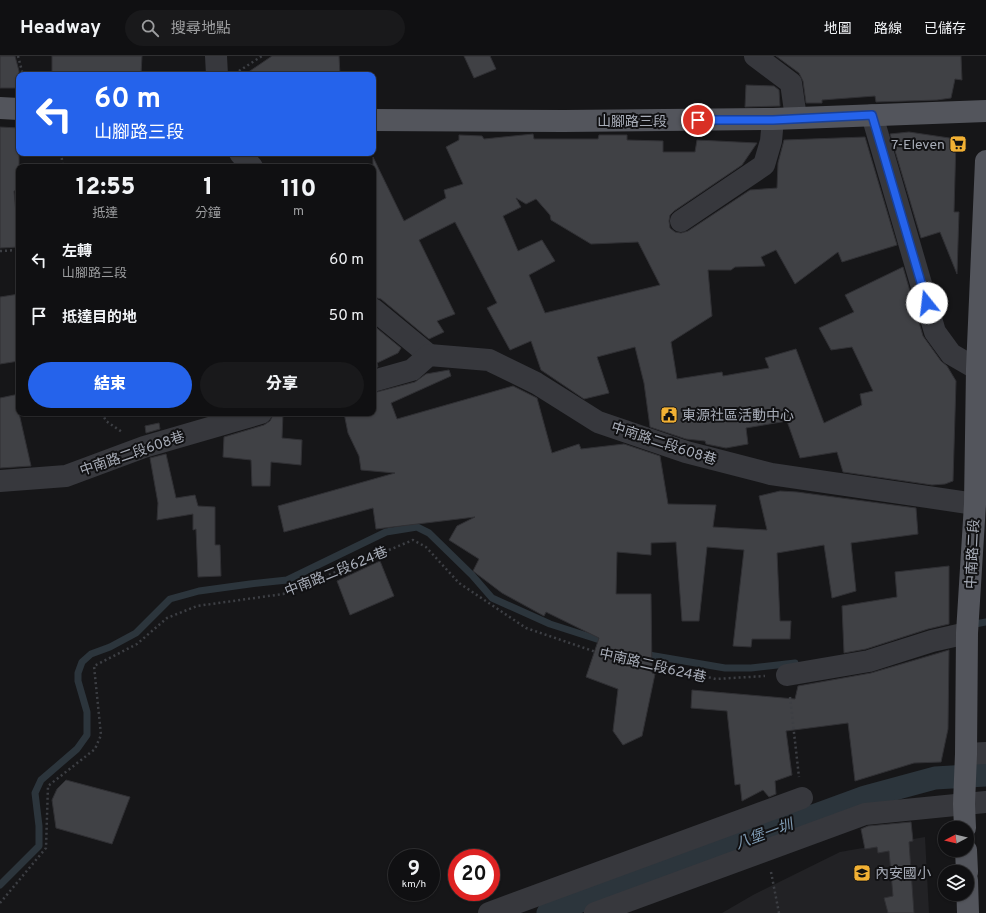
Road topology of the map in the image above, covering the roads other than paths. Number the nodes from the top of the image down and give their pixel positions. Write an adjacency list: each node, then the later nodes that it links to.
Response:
1 (216, 56): 3 (street)
2 (755, 56): 8 (street)
3 (217, 72)
4 (0, 108): 5 (main road)
5 (16, 109)
6 (986, 111): 7 (main road, 山腳路三段)
7 (872, 115): 8 (main road, 山腳路三段); 17 (street)
8 (796, 118): 10 (main road, 山腳路三段)
9 (376, 120): 10 (main road, 山腳路三段)
10 (773, 120): 14 (street)
11 (243, 156): 13 (street)
12 (986, 161): 17 (main road, 中南路二段)
13 (249, 164)
14 (681, 221)
15 (376, 311): 16 (street)
16 (429, 355): 18 (street); 21 (street, 中南路二段608巷)
17 (977, 369): 21 (main road, 中南路二段)
18 (376, 380)
19 (251, 416): 20 (street, 中南路二段608巷)
20 (0, 481)
21 (975, 504): 22 (main road, 中南路二段)
22 (967, 633): 23 (street); 24 (main road, 中南路二段)
23 (787, 675)
24 (976, 754): 27 (main road, 中南路二段)
25 (802, 798): 30 (street)
26 (986, 802): 27 (street)
27 (964, 804): 28 (main road, 中南路二段); 31 (street)
28 (965, 821)
29 (968, 901): 32 (main road)
30 (490, 913)
31 (595, 913)
32 (968, 913)

